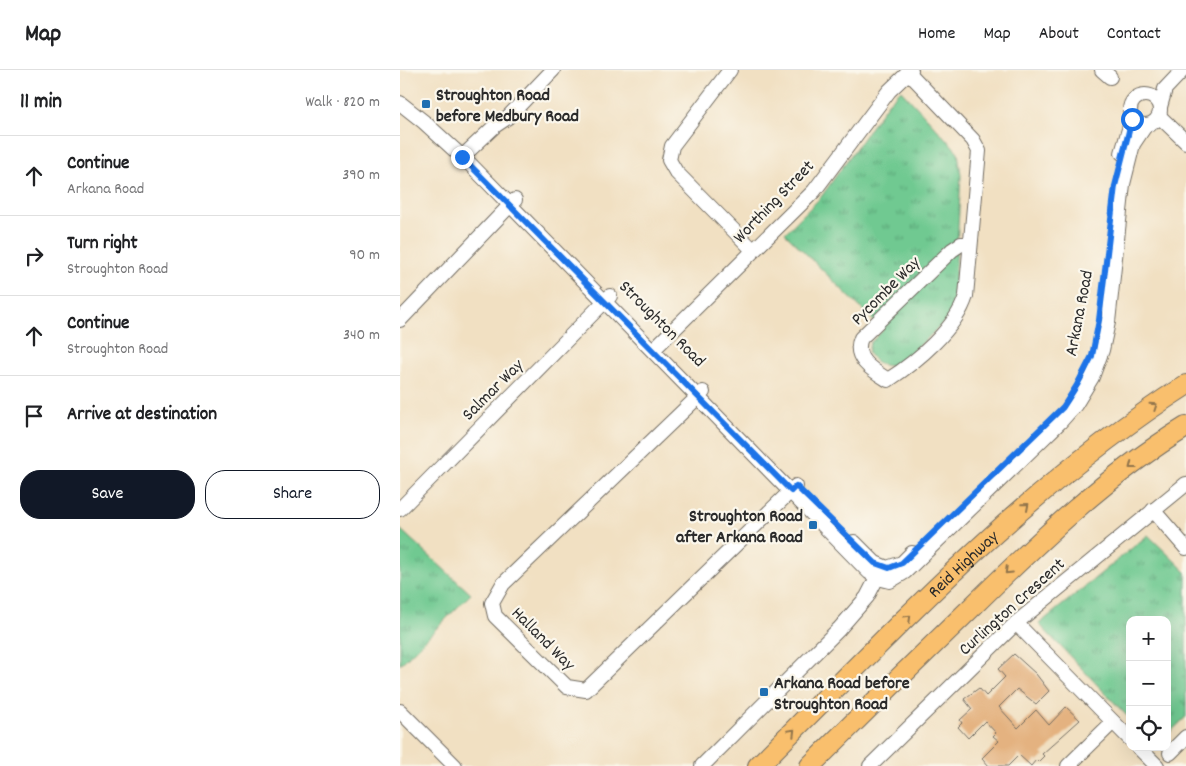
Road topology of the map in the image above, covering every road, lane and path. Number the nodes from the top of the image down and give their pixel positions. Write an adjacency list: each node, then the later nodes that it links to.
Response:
1 (553, 70): 11 (street)
2 (730, 70): 14 (street)
3 (1170, 70): 6 (street)
4 (1183, 70): 8 (street, Arkana Road)
5 (910, 71): 13 (street, Pycombe Way); 14 (street, Worthing Street)
6 (1147, 95): 8 (street); 9 (street)
7 (403, 105): 11 (street, Stroughton Road)
8 (1154, 118): 9 (street); 10 (street); 26 (street, Arkana Road)
9 (1132, 119): 26 (street, Arkana Road)
10 (1184, 141)
11 (468, 157): 12 (street, Stroughton Road)
12 (513, 203): 15 (street, Stroughton Road); 16 (street)
13 (970, 244): 13 (street, Pycombe Way)
14 (753, 250): 17 (street, Worthing Street)
15 (607, 299): 17 (street, Stroughton Road); 23 (street, Salmar Way)
16 (400, 320)
17 (656, 348): 19 (street, Stroughton Road)
18 (1186, 385): 36 (highway, Reid Highway, one-way to 18)
19 (700, 394): 22 (street, Stroughton Road); 22 (street, Halland Way)
20 (1186, 427): 37 (highway, Reid Highway, one-way to 37)
21 (1186, 484): 24 (street, Curlington Crescent)
22 (794, 488): 26 (street, Stroughton Road)
23 (400, 508)
24 (1153, 510): 25 (street); 27 (street, Curlington Crescent)
25 (1186, 548)
26 (885, 574): 35 (street, Arkana Road)
27 (1016, 623): 29 (street); 38 (street, Curlington Crescent)
28 (400, 711): 34 (street)
29 (1113, 722): 30 (street); 39 (street)
30 (1126, 735)
31 (1186, 737): 33 (street)
32 (1142, 751): 40 (street)
33 (1170, 753)
34 (454, 766)
35 (702, 766)
36 (758, 766)
37 (810, 766)
38 (870, 766)
39 (1068, 766)
40 (1157, 766)

